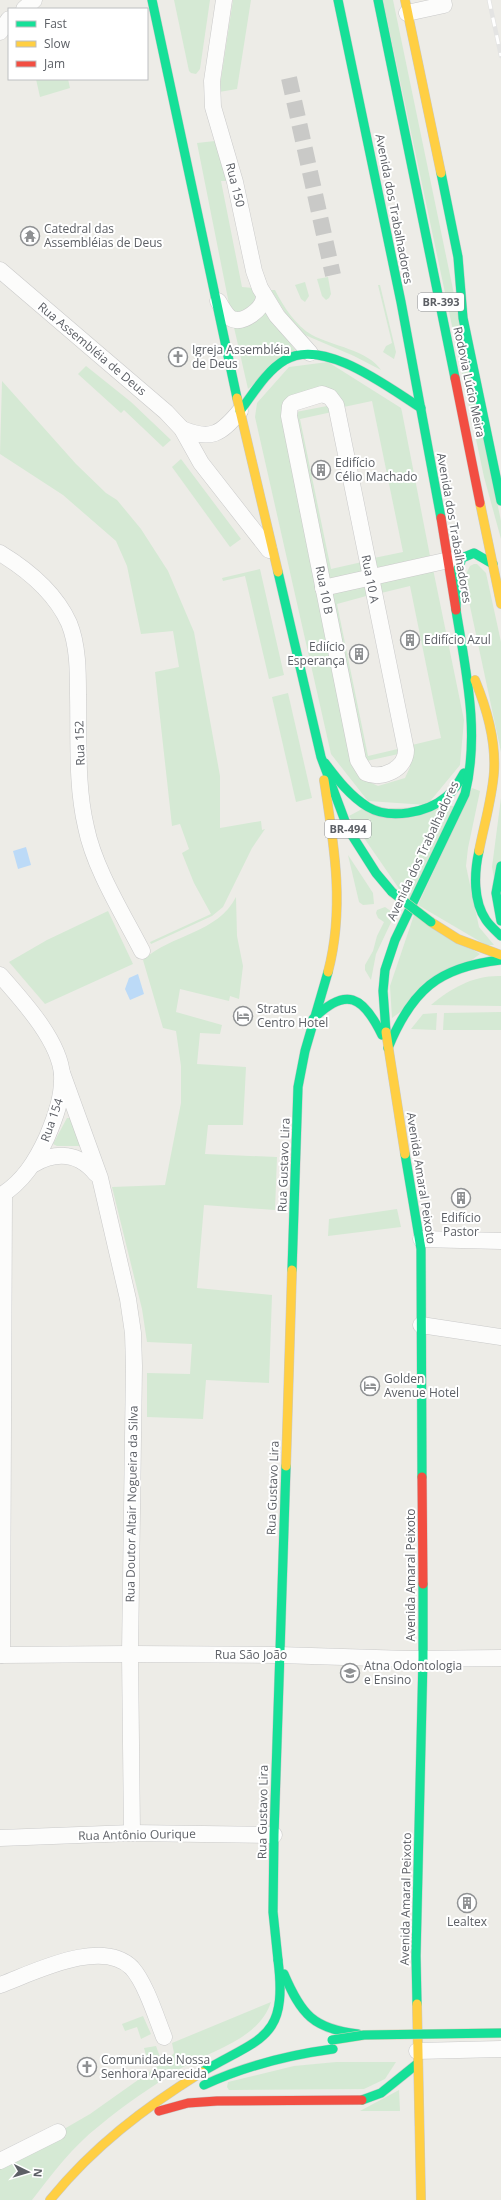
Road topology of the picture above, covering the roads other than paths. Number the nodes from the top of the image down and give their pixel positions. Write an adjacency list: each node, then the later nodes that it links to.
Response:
1 (34, 0): 8 (street)
2 (152, 0): 13 (main road, BR-494)
3 (224, 0): 12 (street, Rua 150)
4 (338, 0): 16 (main road, Avenida dos Trabalhadores)
5 (378, 0): 23 (main road, Rodovia Lúcio Meira / BR-393)
6 (443, 0): 7 (street)
7 (406, 7): 9 (main road, Rodovia Lúcio Meira / BR-393)
8 (25, 8)
9 (458, 257): 11 (main road); 19 (main road, Rodovia Lúcio Meira / BR-393)
10 (0, 270): 18 (street, Rua Assembléia de Deus)
11 (471, 295)
12 (264, 298): 13 (street); 14 (street, Rua 150)
13 (217, 300): 17 (main road, BR-494)
14 (310, 353): 16 (main road); 17 (main road)
15 (309, 397): 24 (street, Rua 10 A); 25 (street, Rua 10 B)
16 (420, 408): 22 (main road, Avenida dos Trabalhadores)
17 (240, 411): 18 (street, Rua Assembléia de Deus); 21 (main road, BR-494)
18 (182, 429): 21 (street, Rua Assembléia de Deus)
19 (501, 500)
20 (0, 553): 35 (street, Rua 152)
21 (273, 554): 30 (main road, BR-494)
22 (448, 560): 24 (street); 27 (main road, Avenida dos Trabalhadores)
23 (493, 564): 26 (main road, Rodovia Lúcio Meira / BR-393); 27 (main road)
24 (370, 577): 25 (street); 31 (street, Rua 10 A)
25 (323, 588): 31 (street, Rua 10 B)
26 (501, 604)
27 (456, 609): 28 (main road, Avenida dos Trabalhadores)
28 (463, 654): 29 (main road, Avenida dos Trabalhadores); 34 (main road)
29 (472, 747): 30 (main road); 40 (main road, Avenida dos Trabalhadores)
30 (321, 757): 36 (main road, BR-494, bridge); 39 (main road, Rua Gustavo Lira)
31 (385, 772)
32 (501, 866): 33 (main road)
33 (501, 921)
34 (501, 936)
35 (142, 951)
36 (501, 955)
37 (501, 960): 40 (main road)
38 (0, 975): 41 (street, Rua 154)
39 (313, 1019): 40 (main road, Rua Gustavo Lira); 51 (main road, Rua Gustavo Lira)
40 (387, 1049): 45 (main road, Avenida Amaral Peixoto)
41 (62, 1073): 42 (street, Rua 154); 43 (street, Rua Doutor Altair Nogueira da Silva)
42 (34, 1164): 43 (street); 44 (street, Rua 154)
43 (100, 1178): 50 (street, Rua Doutor Altair Nogueira da Silva)
44 (2, 1195): 49 (street)
45 (421, 1239): 46 (street); 47 (main road, Avenida Amaral Peixoto)
46 (501, 1241)
47 (421, 1326): 48 (street); 53 (main road, Avenida Amaral Peixoto)
48 (501, 1337)
49 (2, 1398): 52 (street)
50 (130, 1654): 51 (street, Rua São João); 52 (street, Rua São João); 55 (street, Rua Doutor Altair Nogueira da Silva)
51 (279, 1654): 53 (street, Rua São João); 56 (main road, Rua Gustavo Lira)
52 (1, 1655)
53 (423, 1658): 54 (street, Rua São João); 67 (main road, Avenida Amaral Peixoto)
54 (501, 1658)
55 (132, 1833): 56 (street, Rua Antônio Ourique); 57 (street, Rua Antônio Ourique)
56 (274, 1835): 58 (main road, Rua Gustavo Lira)
57 (0, 1838)
58 (278, 1960): 61 (main road); 69 (main road, Rua Gustavo Lira)
59 (0, 1985): 62 (street)
60 (501, 2033): 61 (main road, bridge)
61 (332, 2035): 63 (main road)
62 (164, 2037)
63 (312, 2042)
64 (501, 2045): 67 (main road)
65 (336, 2049): 70 (main road)
66 (501, 2049): 67 (street)
67 (414, 2054): 70 (main road); 75 (main road, Avenida Amaral Peixoto)
68 (251, 2055): 69 (main road)
69 (185, 2083): 73 (main road)
70 (159, 2111): 74 (main road)
71 (58, 2132): 72 (street)
72 (0, 2161)
73 (50, 2200)
74 (62, 2200)
75 (421, 2200)

